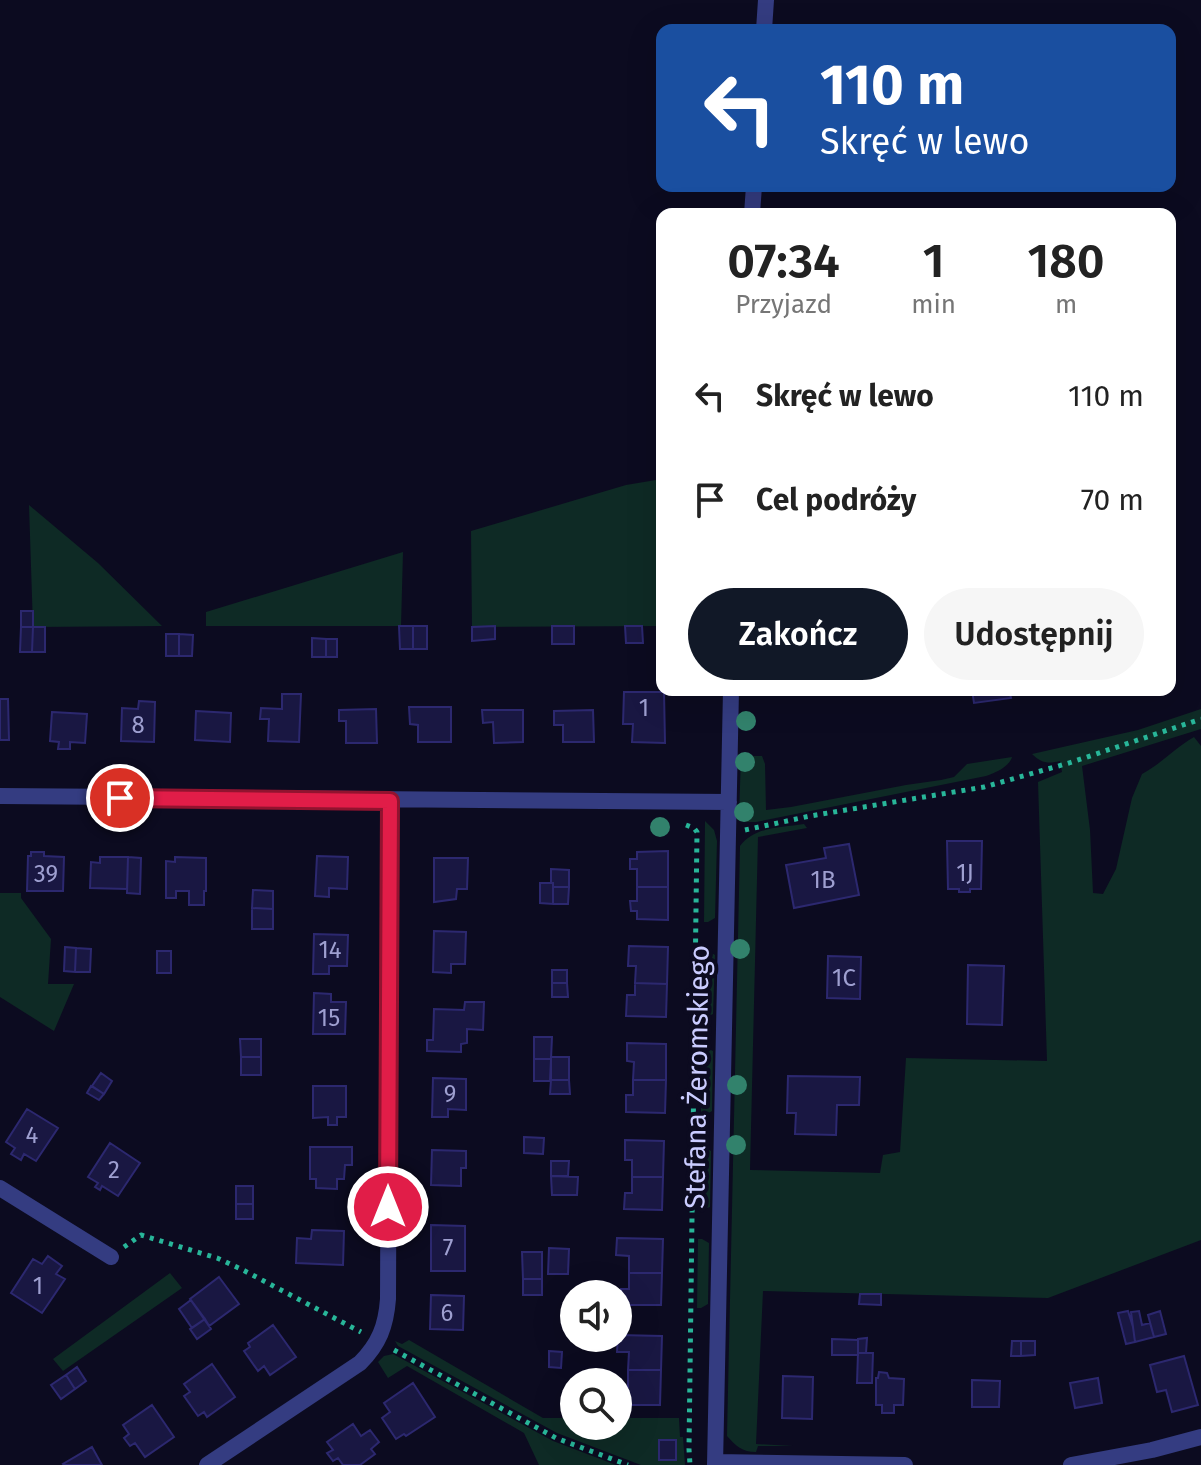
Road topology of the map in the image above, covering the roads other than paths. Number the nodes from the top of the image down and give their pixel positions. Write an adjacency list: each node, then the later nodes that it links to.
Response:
1 (766, 0): 2 (street)
2 (764, 24)
3 (731, 696): 6 (street, Stefana Żeromskiego)
4 (0, 796): 5 (street)
5 (390, 801): 6 (street); 11 (street)
6 (729, 802): 10 (street, Stefana Żeromskiego)
7 (0, 1188): 8 (street)
8 (111, 1257)
9 (1201, 1437): 13 (street)
10 (715, 1464): 12 (street)
11 (207, 1465)
12 (905, 1465)
13 (1071, 1465)

